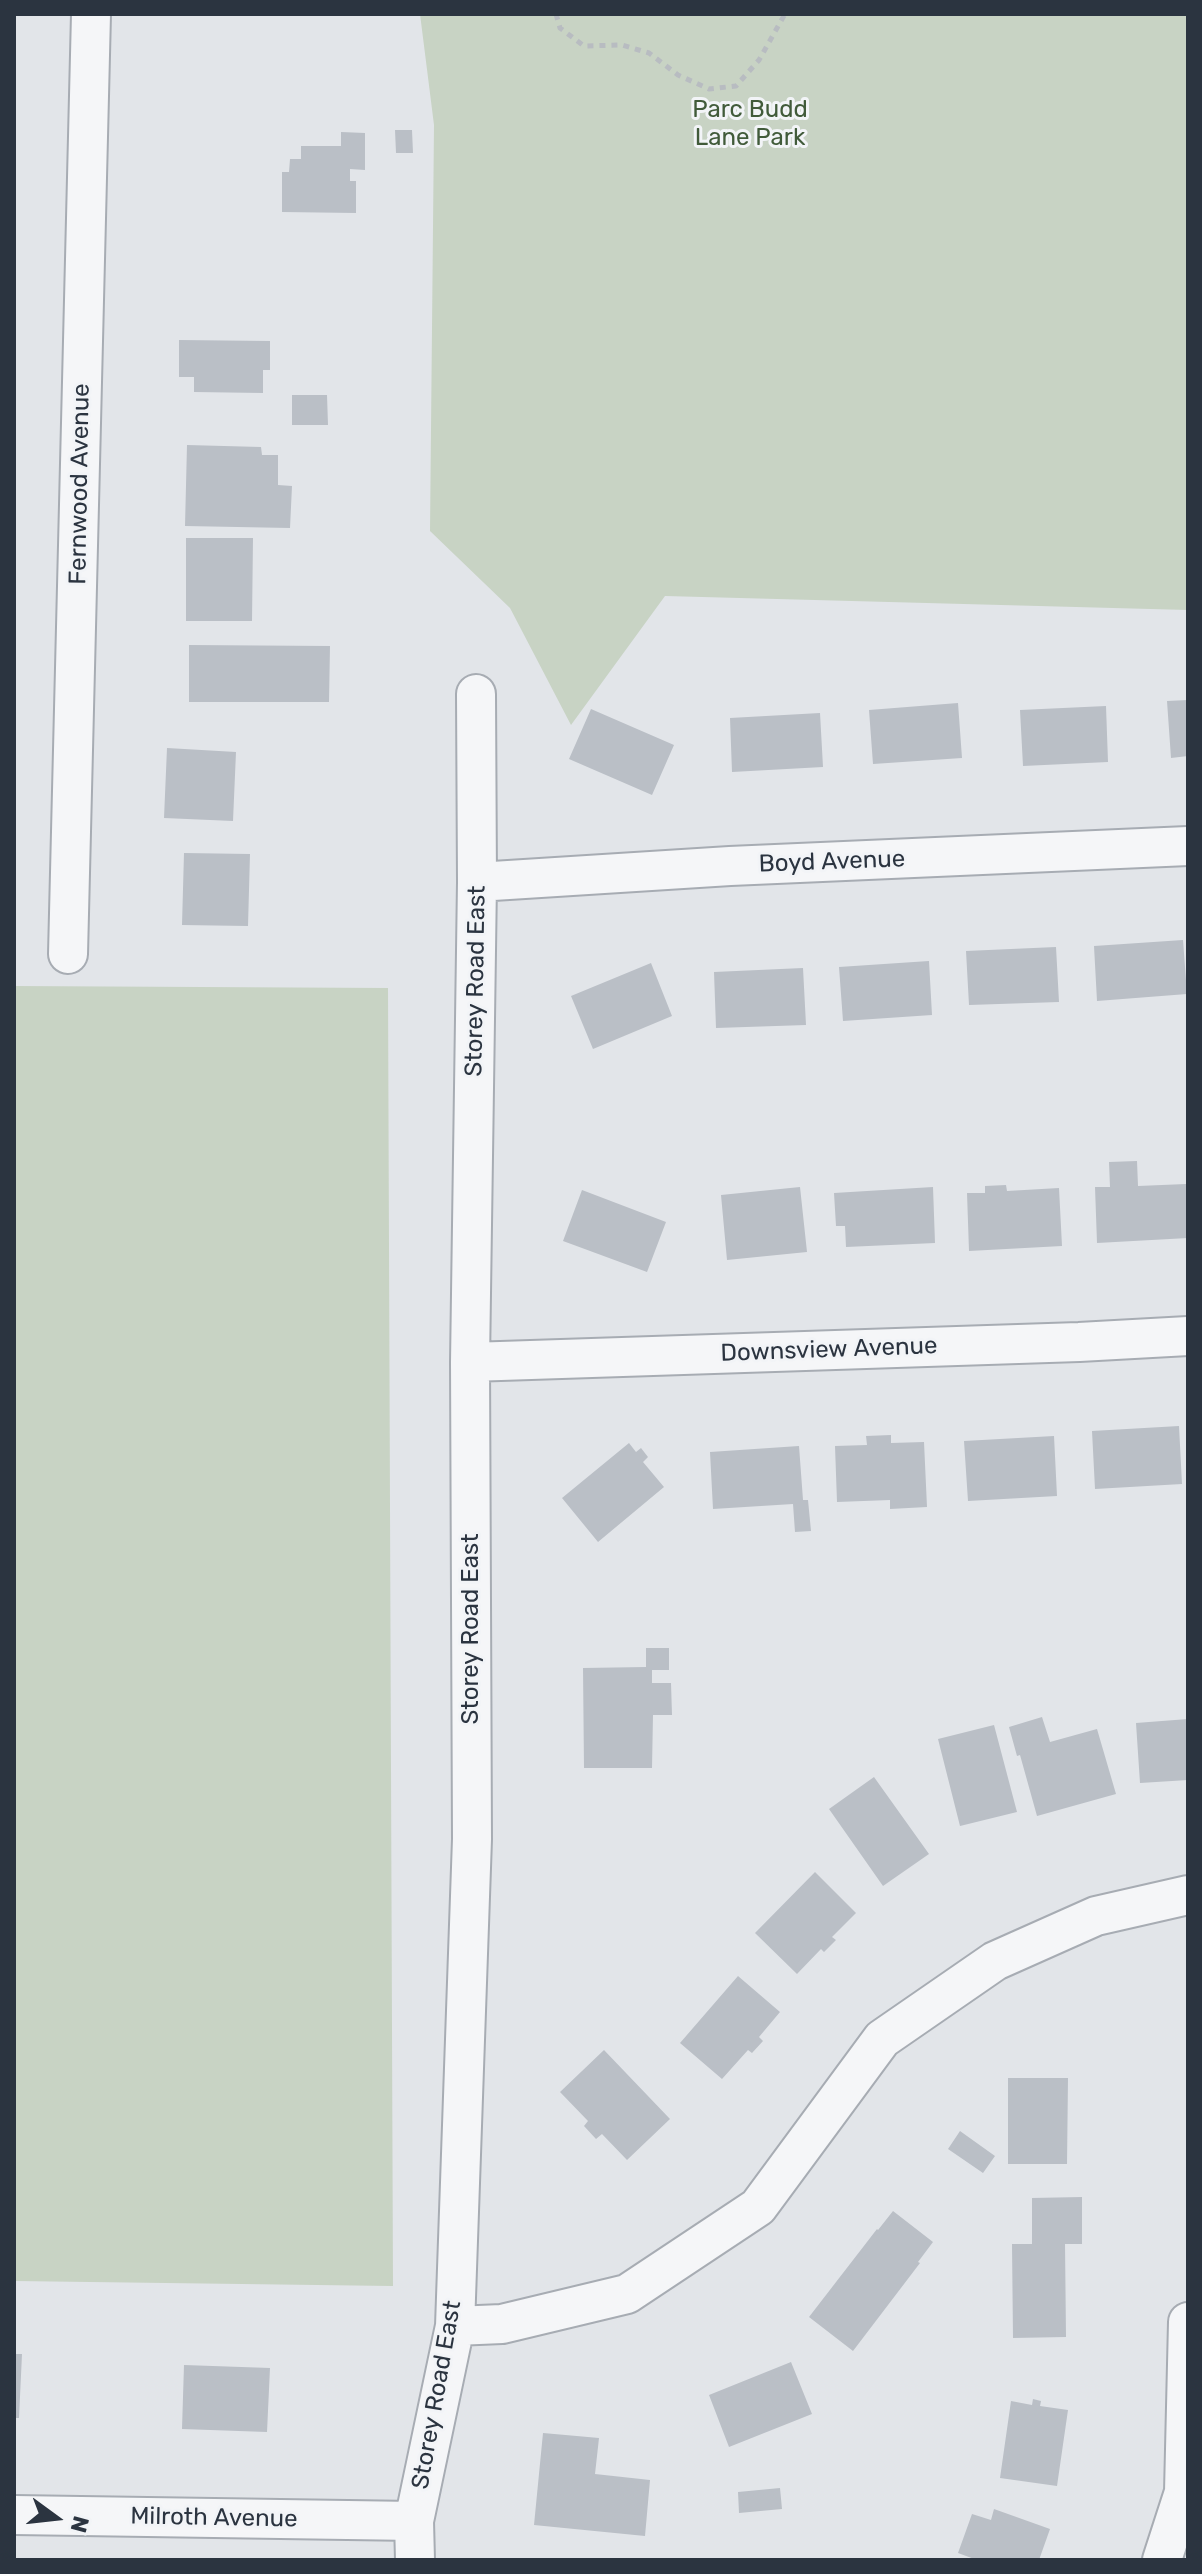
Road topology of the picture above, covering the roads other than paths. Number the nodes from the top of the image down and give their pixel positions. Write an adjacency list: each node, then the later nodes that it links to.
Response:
1 (91, 14): 5 (street, Fernwood Avenue)
2 (476, 694): 4 (street, Storey Road East)
3 (1188, 846): 4 (street, Boyd Avenue)
4 (477, 882): 7 (street, Storey Road East)
5 (68, 954)
6 (1188, 1336): 7 (street, Downsview Avenue)
7 (470, 1362): 10 (street, Storey Road East)
8 (1188, 1895): 10 (street)
9 (1188, 2322): 14 (street)
10 (455, 2326): 12 (street, Storey Road East)
11 (14, 2515): 12 (street, Milroth Avenue)
12 (414, 2521): 13 (street, Storey Road East)
13 (415, 2560)
14 (1162, 2560)

